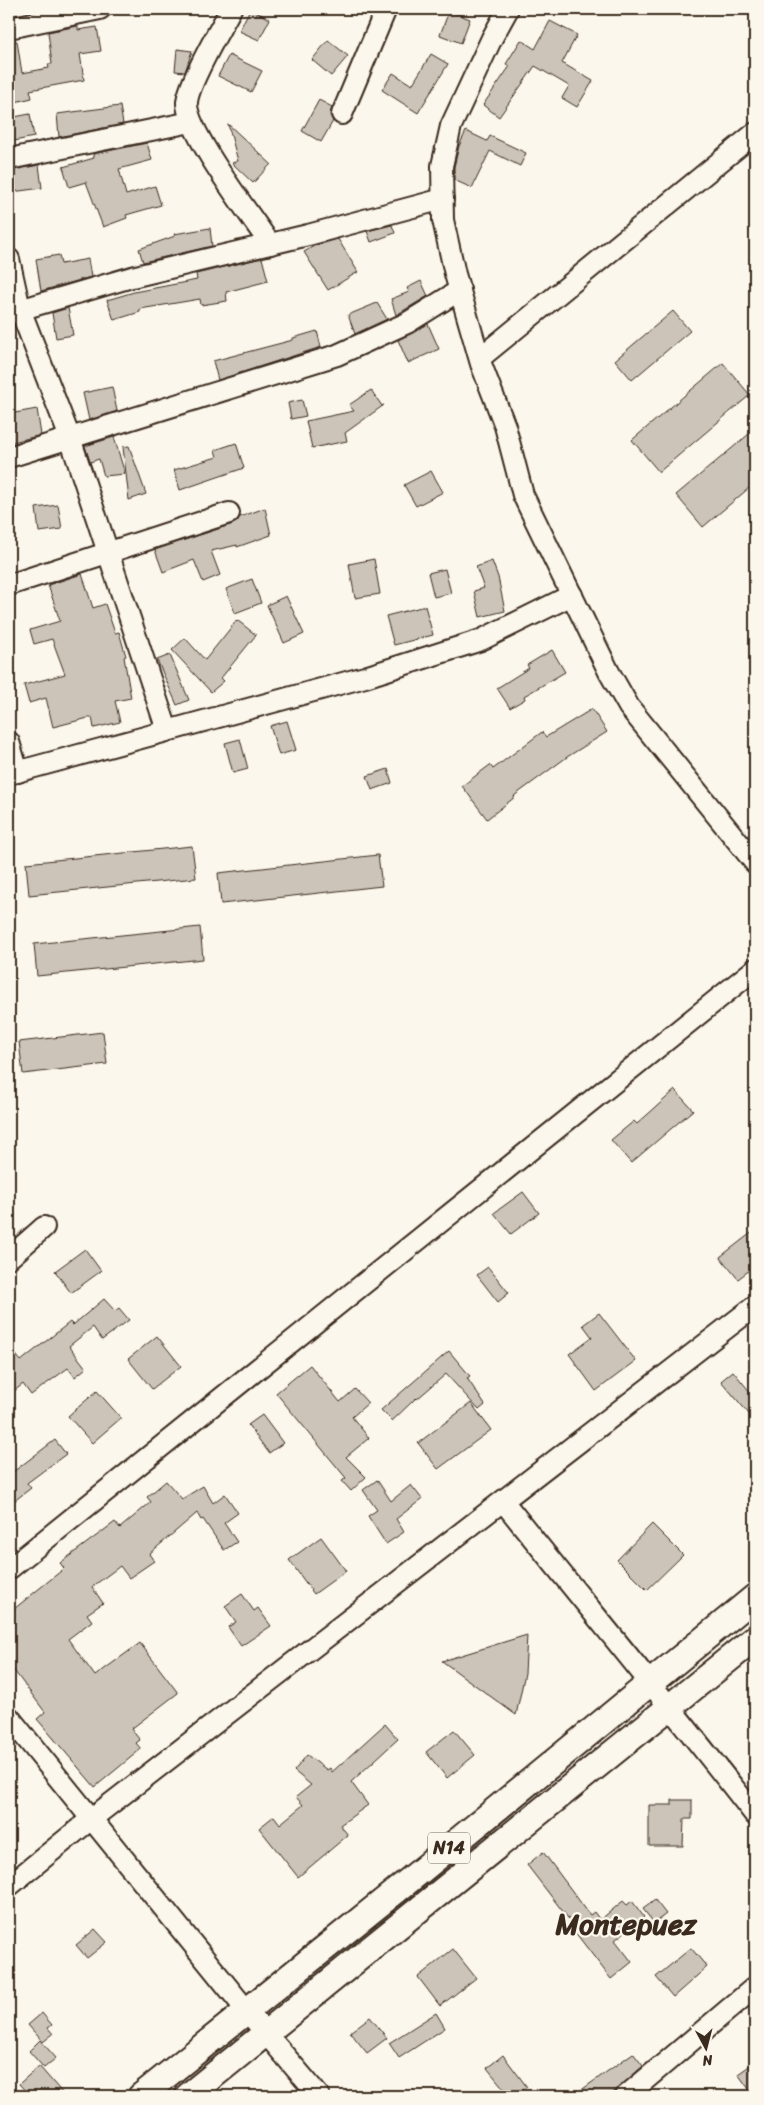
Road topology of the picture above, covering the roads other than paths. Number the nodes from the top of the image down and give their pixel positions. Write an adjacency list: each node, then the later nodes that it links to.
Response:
1 (100, 9): 5 (street)
2 (231, 9): 7 (street)
3 (386, 9): 6 (street)
4 (508, 9): 10 (street)
5 (9, 28)
6 (342, 114)
7 (191, 122): 9 (street); 11 (street)
8 (755, 133): 15 (street)
9 (9, 159)
10 (443, 199): 11 (street); 13 (street)
11 (270, 244): 14 (street)
12 (9, 259): 14 (street)
13 (460, 290): 15 (street); 16 (street)
14 (14, 311): 16 (street)
15 (480, 358): 21 (street)
16 (70, 438): 17 (street); 19 (street)
17 (9, 457)
18 (229, 514): 19 (street)
19 (107, 553): 20 (street); 22 (street)
20 (9, 585)
21 (572, 596): 22 (street); 25 (street)
22 (167, 730): 24 (street)
23 (9, 742): 24 (street)
24 (13, 773)
25 (755, 863)
26 (755, 969): 31 (street)
27 (44, 1227): 28 (street)
28 (9, 1258)
29 (755, 1306): 30 (street)
30 (503, 1501): 34 (street); 38 (street)
31 (9, 1569)
32 (755, 1597): 34 (main road, N14)
33 (755, 1638): 35 (main road, N14)
34 (651, 1683): 35 (street); 39 (main road, N14)
35 (671, 1706): 37 (street); 41 (main road, N14)
36 (9, 1717): 38 (street)
37 (755, 1815)
38 (91, 1819): 40 (street); 43 (street)
39 (422, 1870): 41 (main road); 43 (main road, N14)
40 (9, 1886)
41 (440, 1892): 44 (main road, N14)
42 (755, 1987): 48 (street)
43 (247, 2011): 44 (street); 45 (main road, N14)
44 (266, 2032): 46 (main road, N14); 47 (street)
45 (142, 2096)
46 (188, 2096)
47 (319, 2096)
48 (626, 2096)

